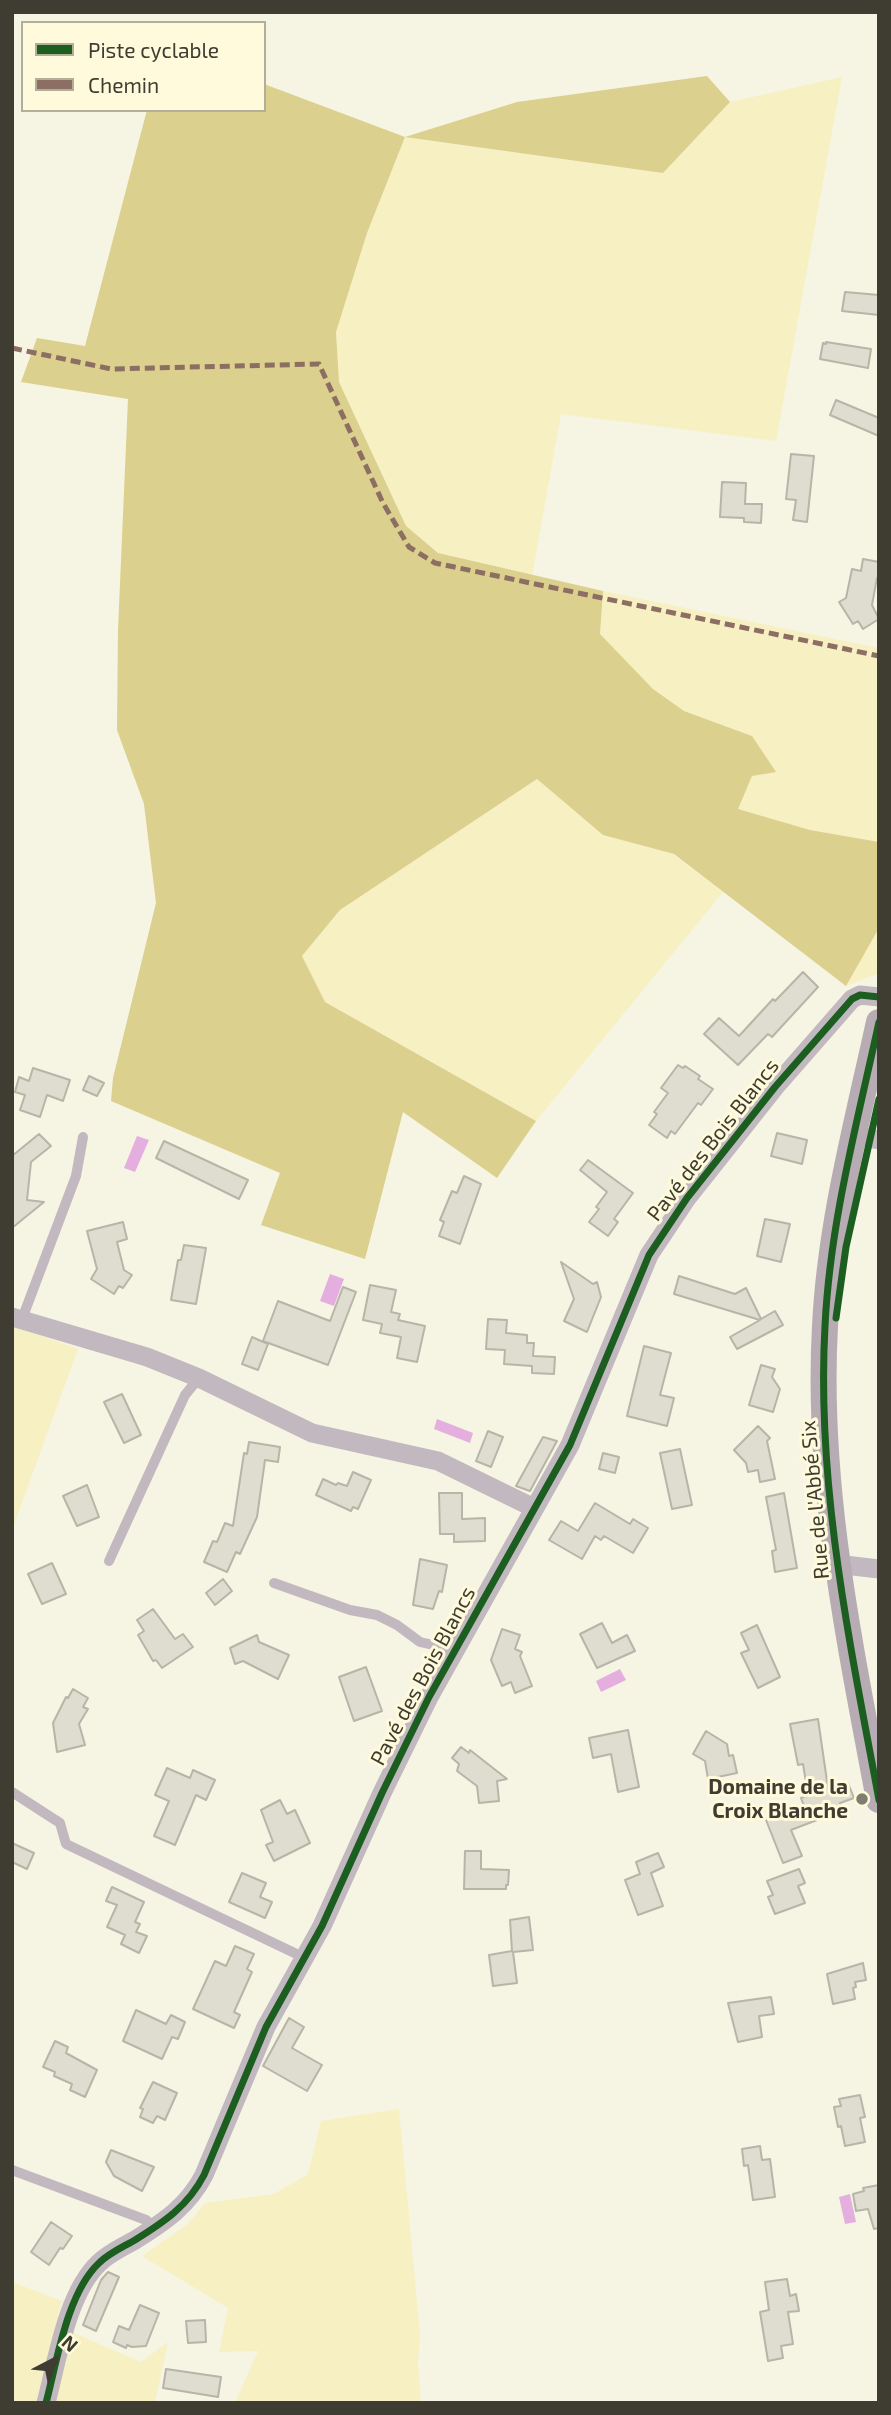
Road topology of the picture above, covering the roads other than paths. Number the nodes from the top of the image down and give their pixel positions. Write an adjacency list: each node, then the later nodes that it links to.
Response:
1 (879, 997): 8 (street, Pavé des Bois Blancs)
2 (879, 1022): 5 (main road)
3 (879, 1098): 5 (main road)
4 (83, 1137): 6 (lane)
5 (868, 1138): 10 (main road, Rue de l'Abbé Six)
6 (17, 1318): 7 (street)
7 (198, 1378): 8 (street); 9 (lane)
8 (534, 1508): 13 (street, Pavé des Bois Blancs)
9 (108, 1561)
10 (836, 1564): 11 (street); 15 (main road, Rue de l'Abbé Six)
11 (879, 1569)
12 (274, 1583): 13 (lane)
13 (455, 1650): 16 (street, Pavé des Bois Blancs)
14 (12, 1791): 16 (lane)
15 (879, 1800)
16 (305, 1958): 18 (street, Pavé des Bois Blancs)
17 (12, 2170): 18 (lane)
18 (156, 2227): 19 (street, Pavé des Bois Blancs)
19 (46, 2403)

